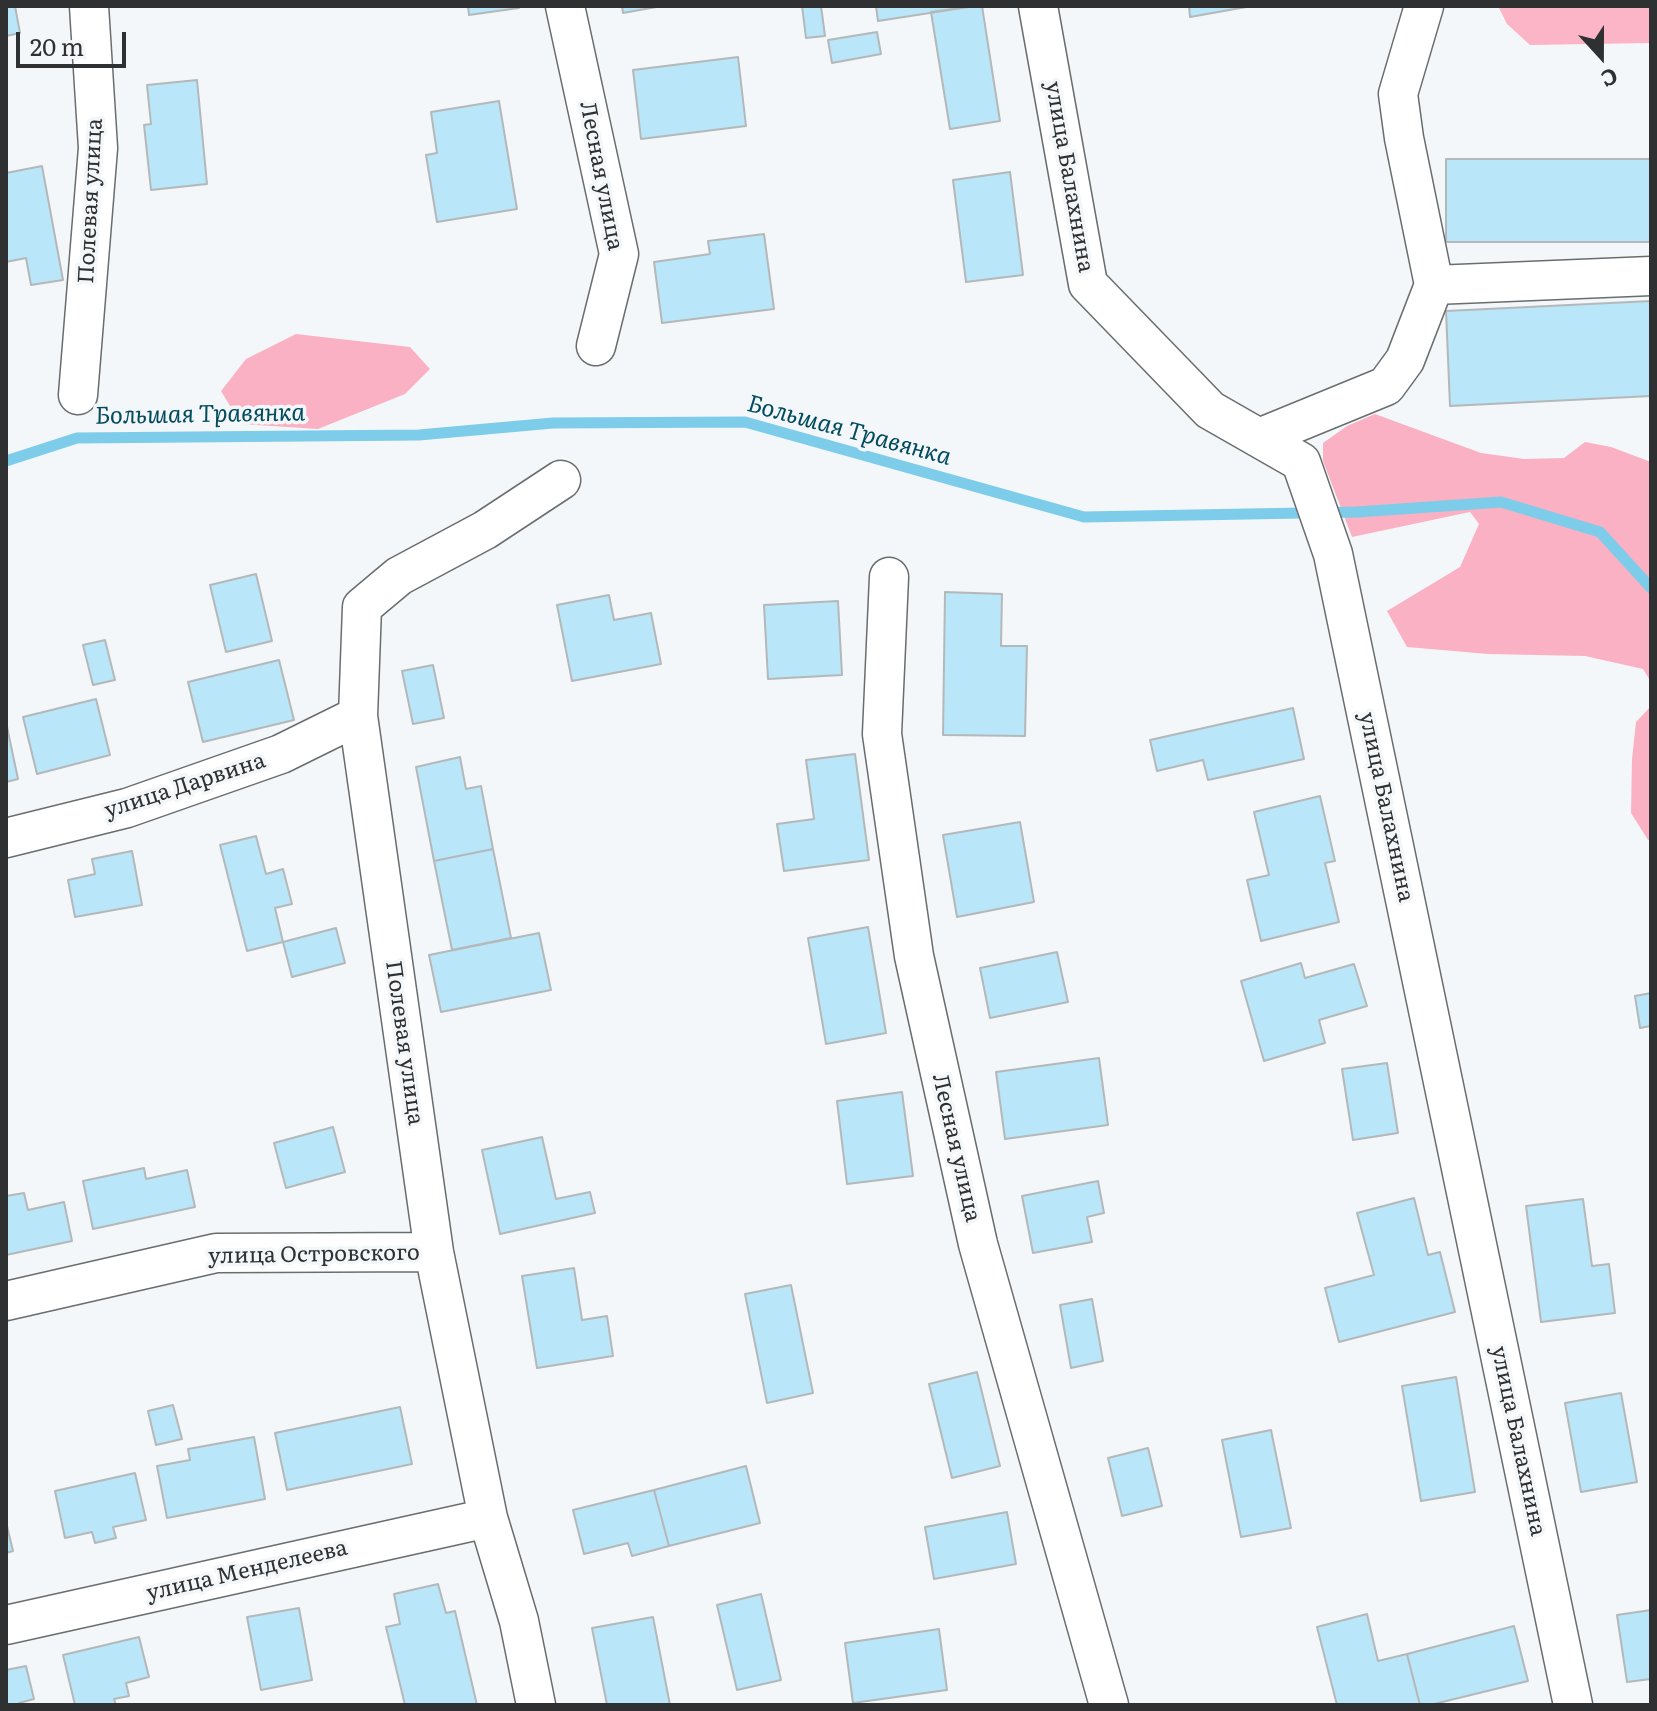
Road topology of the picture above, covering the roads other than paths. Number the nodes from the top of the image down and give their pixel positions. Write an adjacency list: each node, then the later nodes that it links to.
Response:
1 (89, 6): 8 (street, Полевая улица)
2 (565, 6): 7 (street, Лесная улица)
3 (1038, 6): 9 (street, улица Балахнина)
4 (1424, 6): 6 (street)
5 (1651, 276): 6 (street)
6 (1434, 285): 9 (street)
7 (596, 346)
8 (78, 395)
9 (1259, 438): 20 (street, улица Балахнина)
10 (561, 480): 12 (street, Полевая улица)
11 (889, 577): 19 (street, Лесная улица)
12 (358, 716): 13 (street, улица Дарвина); 14 (street, Полевая улица)
13 (6, 838)
14 (434, 1252): 15 (street, улица Островского); 16 (street, Полевая улица)
15 (6, 1301)
16 (488, 1518): 17 (street, улица Менделеева); 18 (street, Полевая улица)
17 (6, 1625)
18 (536, 1705)
19 (1109, 1705)
20 (1573, 1705)

